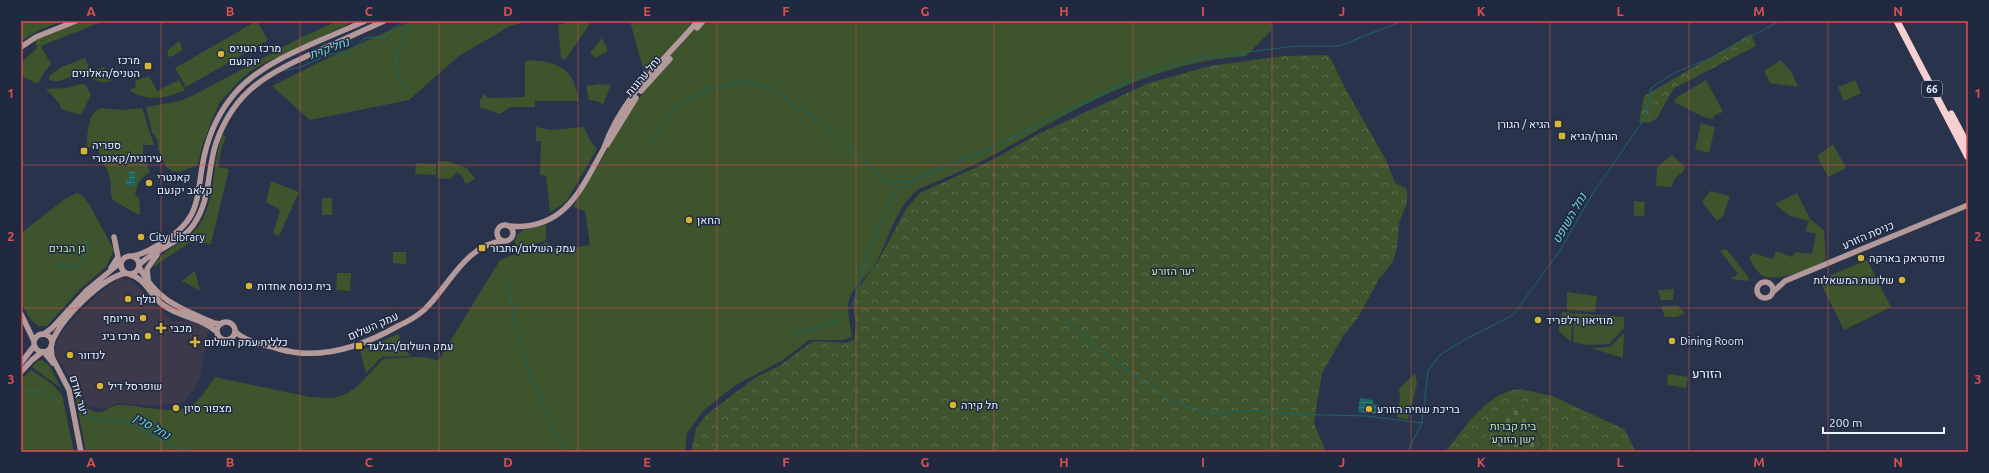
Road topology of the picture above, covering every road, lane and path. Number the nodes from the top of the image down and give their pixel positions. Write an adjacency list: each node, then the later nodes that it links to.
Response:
1 (76, 21): 8 (street)
2 (365, 21): 21 (street)
3 (384, 21): 20 (street)
4 (698, 21): 10 (street, נחל ערוגות)
5 (703, 21): 10 (street, נחל ערוגות)
6 (1898, 21): 11 (highway, 66)
7 (1902, 21): 9 (highway, 66)
8 (21, 47)
9 (1968, 146)
10 (604, 148): 13 (street, נחל ערוגות)
11 (1968, 157)
12 (1968, 205): 26 (street, כניסת הזורע)
13 (524, 225): 14 (street, נחל ערוגות); 16 (street, נחל ערוגות)
14 (509, 226): 15 (street); 16 (street)
15 (497, 231): 18 (street); 19 (street, עמק השלום)
16 (513, 233): 18 (street)
17 (114, 237): 25 (street)
18 (504, 241): 19 (street, עמק השלום)
19 (483, 248): 36 (street, עמק השלום)
20 (160, 251): 23 (street); 27 (street)
21 (132, 256): 22 (street); 23 (street)
22 (121, 262): 24 (street); 25 (street)
23 (139, 266): 24 (street); 27 (street)
24 (128, 273): 34 (street); 39 (street)
25 (105, 275): 35 (street)
26 (1785, 281): 28 (street, כניסת הזורע); 29 (street, כניסת הזורע)
27 (150, 283): 32 (street)
28 (1769, 283): 29 (street); 29 (street)
29 (1773, 292)
30 (21, 314): 31 (street)
31 (25, 321): 35 (street); 38 (street)
32 (221, 324): 33 (street); 34 (street)
33 (235, 331): 36 (street, עמק השלום); 37 (street)
34 (217, 332): 37 (street)
35 (42, 334): 38 (street); 39 (street)
36 (243, 337): 37 (street, עמק השלום)
37 (232, 338)
38 (34, 344): 40 (street); 41 (street)
39 (52, 344): 40 (street); 43 (street, יער אודם)
40 (43, 352): 42 (street); 43 (street, יער אודם)
41 (21, 363)
42 (21, 372)
43 (80, 452)

